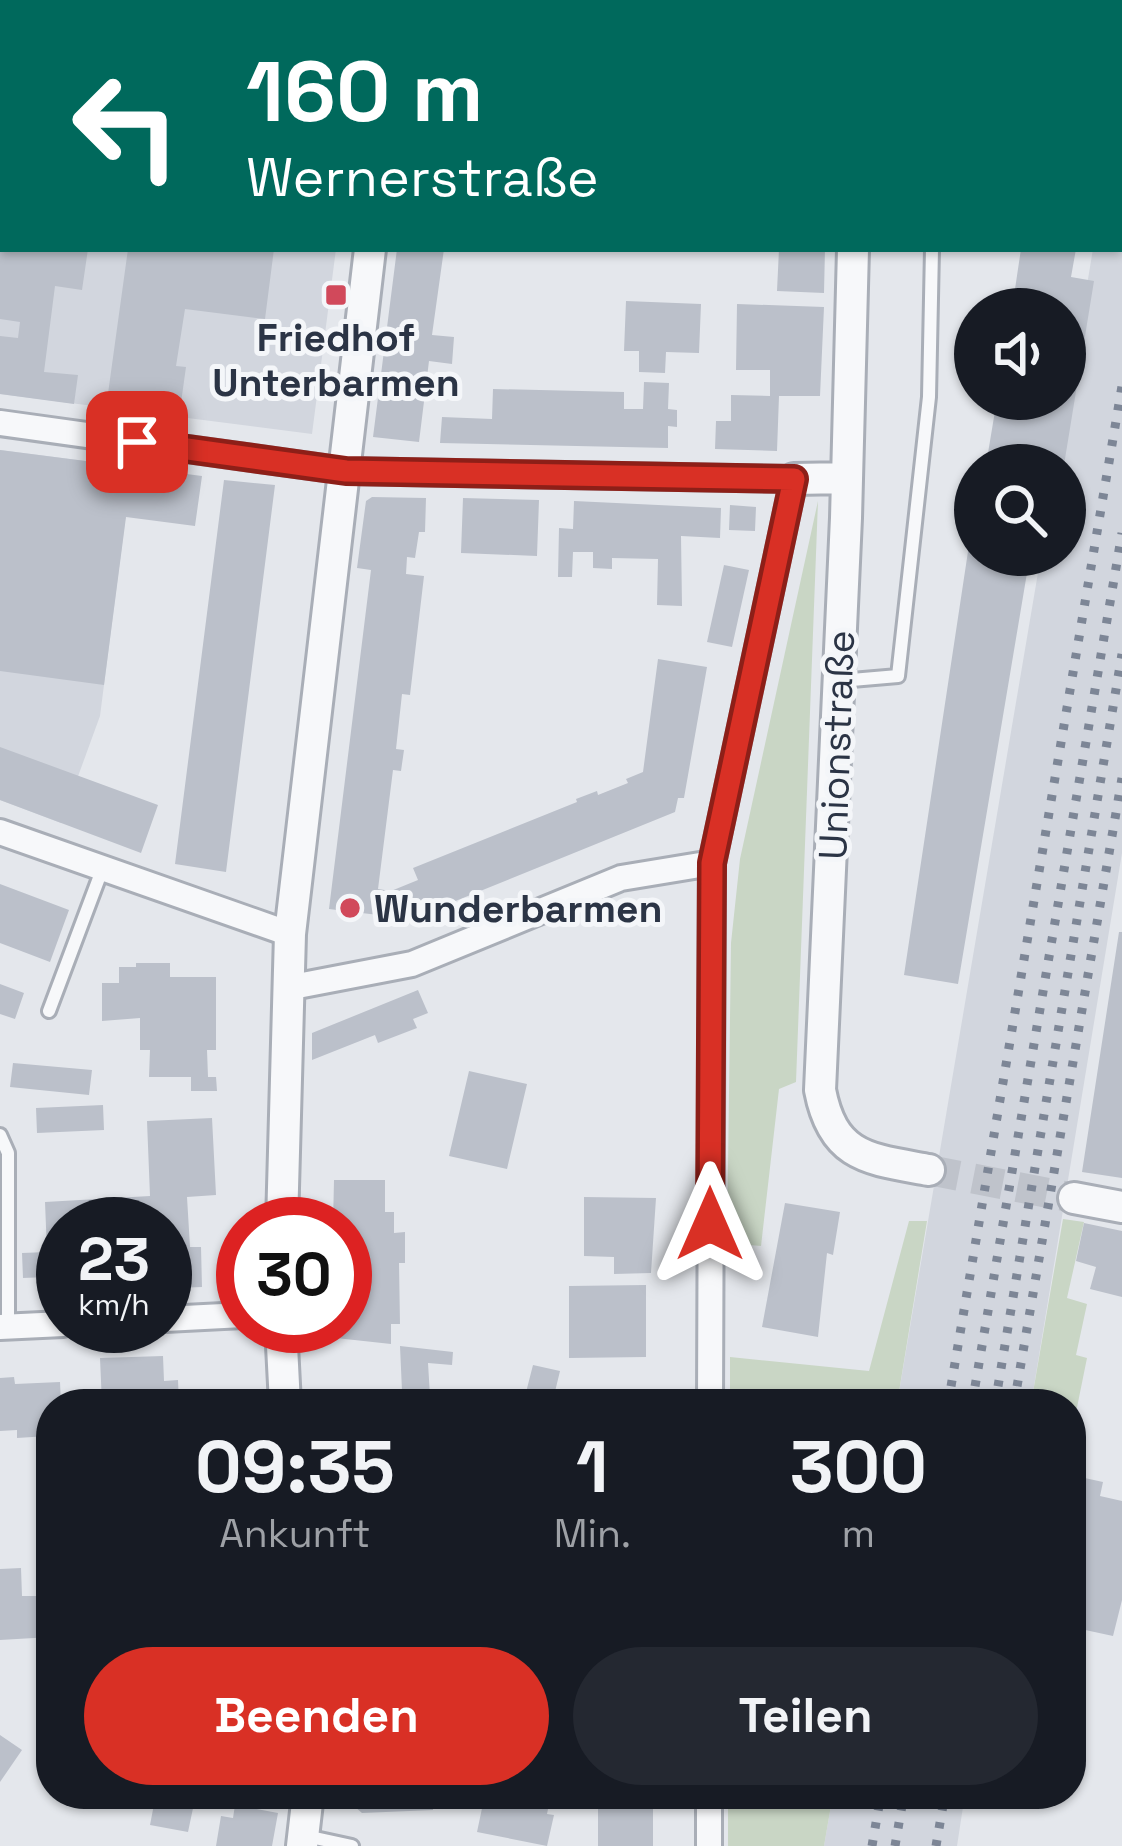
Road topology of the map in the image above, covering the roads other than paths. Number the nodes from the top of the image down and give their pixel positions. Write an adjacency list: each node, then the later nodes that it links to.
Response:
1 (370, 252): 5 (street)
2 (853, 252): 6 (street, Unionstraße)
3 (932, 252): 8 (lane)
4 (0, 423): 5 (street)
5 (346, 471): 7 (street); 12 (street)
6 (847, 478): 7 (street); 8 (street, Unionstraße)
7 (794, 479): 10 (street)
8 (838, 681): 16 (street, Unionstraße)
9 (0, 832): 11 (street)
10 (712, 863): 13 (street); 24 (street)
11 (102, 870): 12 (street); 14 (lane)
12 (290, 934): 13 (street)
13 (287, 988): 17 (street)
14 (49, 1011)
15 (0, 1135): 21 (lane)
16 (929, 1170)
17 (283, 1197)
18 (1074, 1198): 19 (street)
19 (1122, 1207)
20 (36, 1325): 21 (street)
21 (4, 1327)
22 (282, 1353): 23 (street)
23 (284, 1389)
24 (710, 1389)
25 (306, 1809): 27 (street)
26 (709, 1809): 29 (street)
27 (303, 1840): 28 (lane)
28 (352, 1846)
29 (709, 1846)

